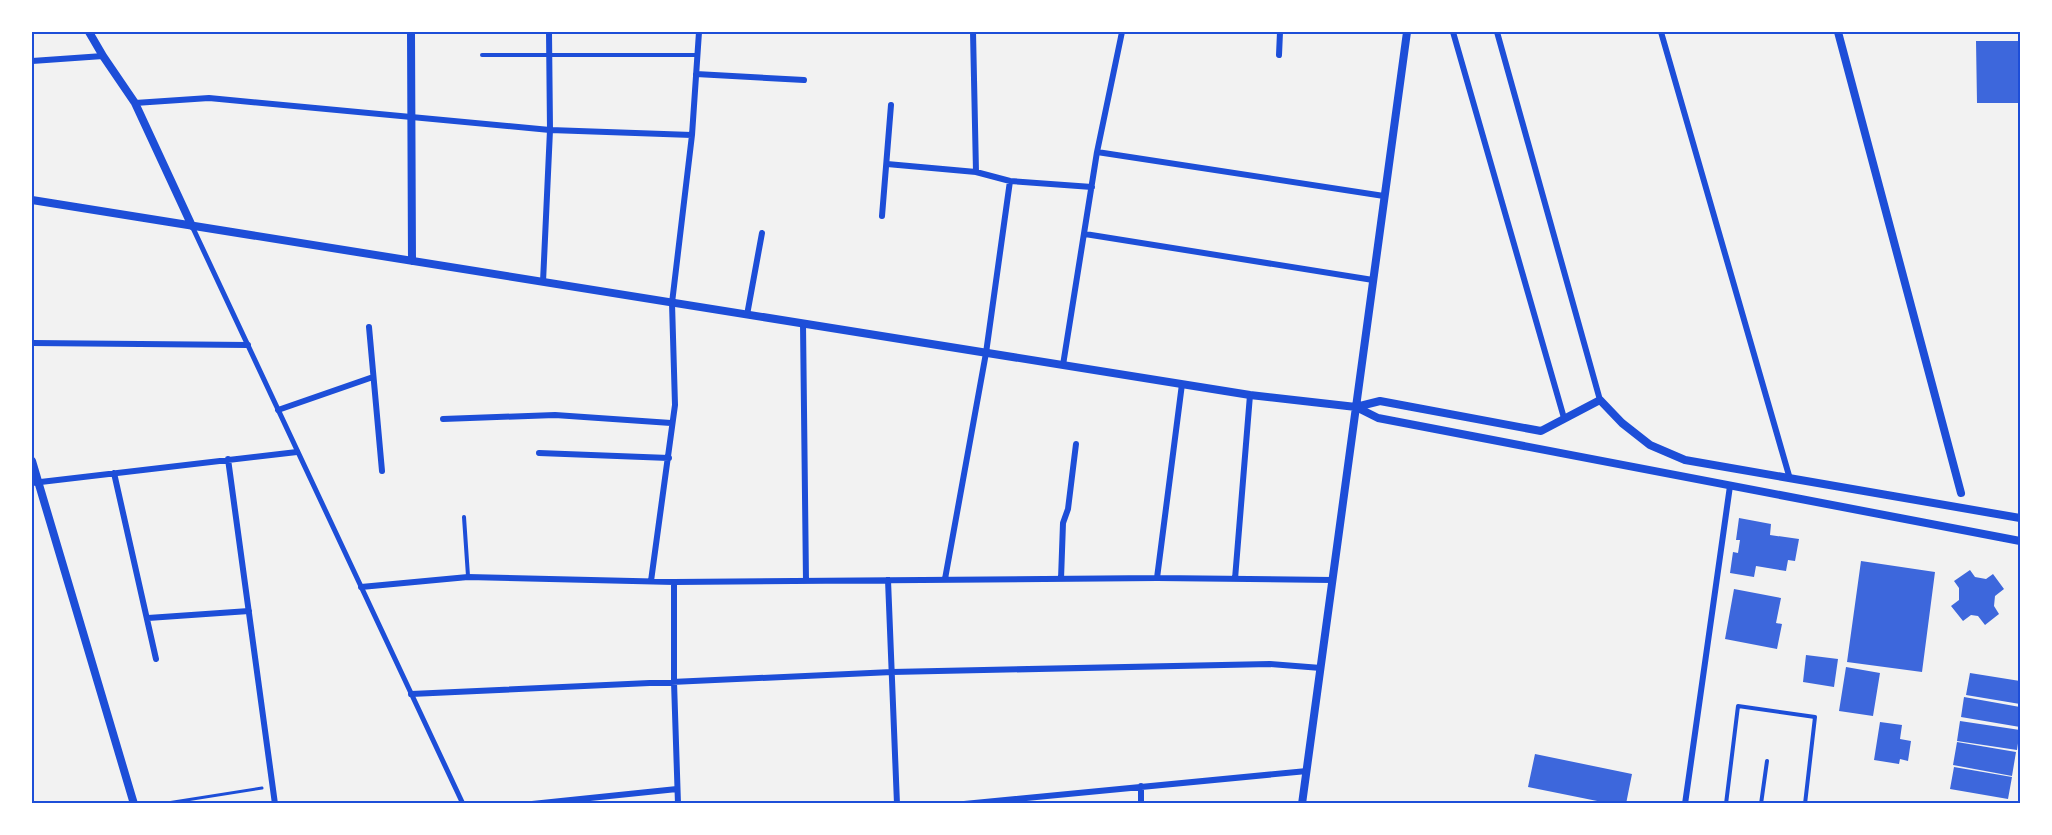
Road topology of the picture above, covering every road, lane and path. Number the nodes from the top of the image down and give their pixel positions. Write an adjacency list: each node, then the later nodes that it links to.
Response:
1 (89, 32): 16 (street)
2 (411, 32): 23 (street)
3 (549, 32): 17 (street)
4 (699, 32): 14 (street)
5 (973, 32): 28 (street)
6 (1122, 32): 26 (street)
7 (1280, 32): 15 (street)
8 (1407, 32): 31 (street)
9 (1453, 32): 54 (street)
10 (1497, 32): 51 (street)
11 (1661, 32): 65 (street)
12 (1838, 32): 68 (street)
13 (482, 55): 17 (lane)
14 (697, 55): 17 (lane); 19 (street)
15 (1279, 55)
16 (103, 56): 18 (street); 21 (street)
17 (550, 56): 24 (street)
18 (32, 61)
19 (696, 74): 20 (street); 25 (street)
20 (804, 80)
21 (135, 103): 23 (street); 34 (street)
22 (891, 105): 27 (street)
23 (411, 117): 24 (street); 37 (street)
24 (550, 130): 25 (street); 39 (street)
25 (692, 135): 40 (street)
26 (1097, 152): 30 (street); 31 (street)
27 (887, 164): 28 (street); 33 (street)
28 (976, 172): 29 (street)
29 (1010, 181): 30 (street); 46 (street)
30 (1092, 187): 36 (street)
31 (1384, 196): 38 (street)
32 (32, 200): 34 (street)
33 (882, 216)
34 (192, 226): 37 (street); 45 (street)
35 (762, 233): 41 (street)
36 (1085, 234): 38 (street); 47 (street)
37 (412, 261): 39 (street)
38 (1373, 280): 52 (street)
39 (543, 282): 40 (street)
40 (672, 303): 41 (street); 56 (street)
41 (747, 315): 42 (street)
42 (803, 324): 46 (street); 81 (street)
43 (369, 327): 48 (street)
44 (32, 343): 45 (street)
45 (248, 345): 53 (street)
46 (986, 353): 47 (street); 75 (street)
47 (1063, 365): 49 (street)
48 (373, 377): 53 (street); 63 (street)
49 (1182, 384): 50 (street); 74 (street)
50 (1250, 395): 52 (street); 77 (street)
51 (1600, 399): 54 (street); 65 (street)
52 (1356, 407): 54 (street); 67 (street); 79 (street)
53 (278, 410): 58 (street)
54 (1564, 418)
55 (443, 419): 56 (street)
56 (671, 423): 60 (street)
57 (1076, 444): 76 (street)
58 (297, 452): 61 (street); 83 (street)
59 (539, 453): 60 (street)
60 (669, 458): 80 (street)
61 (228, 459): 64 (street); 84 (street)
62 (32, 461): 66 (street)
63 (382, 471)
64 (114, 473): 66 (street); 85 (street)
65 (1790, 479): 71 (street)
66 (34, 483): 97 (street)
67 (1730, 486): 72 (street); 107 (street)
68 (1961, 493)
69 (2020, 510): 71 (street)
70 (464, 517): 73 (lane)
71 (2016, 518)
72 (2020, 541)
73 (468, 577): 80 (street); 83 (street)
74 (1157, 578): 76 (street); 77 (street)
75 (945, 579): 76 (street); 78 (street)
76 (1061, 579)
77 (1235, 579): 79 (street)
78 (888, 580): 81 (street); 88 (street)
79 (1332, 580): 87 (street)
80 (651, 581): 82 (street)
81 (806, 581): 82 (street)
82 (674, 582): 89 (street)
83 (361, 587): 90 (street)
84 (249, 611): 85 (street); 94 (street)
85 (148, 618): 86 (street)
86 (156, 660)
87 (1321, 668): 88 (street); 92 (street)
88 (892, 672): 89 (street); 103 (street)
89 (674, 682): 90 (street); 95 (street)
90 (411, 694): 100 (street)
91 (1767, 761): 109 (lane)
92 (1307, 771): 93 (street); 106 (street)
93 (1141, 786): 96 (street); 105 (street)
94 (273, 787): 98 (path); 99 (street)
95 (677, 789): 101 (street); 102 (street)
96 (1011, 801): 104 (street)
97 (134, 804)
98 (161, 804)
99 (275, 804)
100 (463, 804)
101 (532, 804)
102 (678, 804)
103 (897, 804)
104 (964, 804)
105 (1141, 804)
106 (1302, 804)
107 (1684, 804)
108 (1726, 804): 110 (lane)
109 (1761, 804)
110 (1805, 804)

